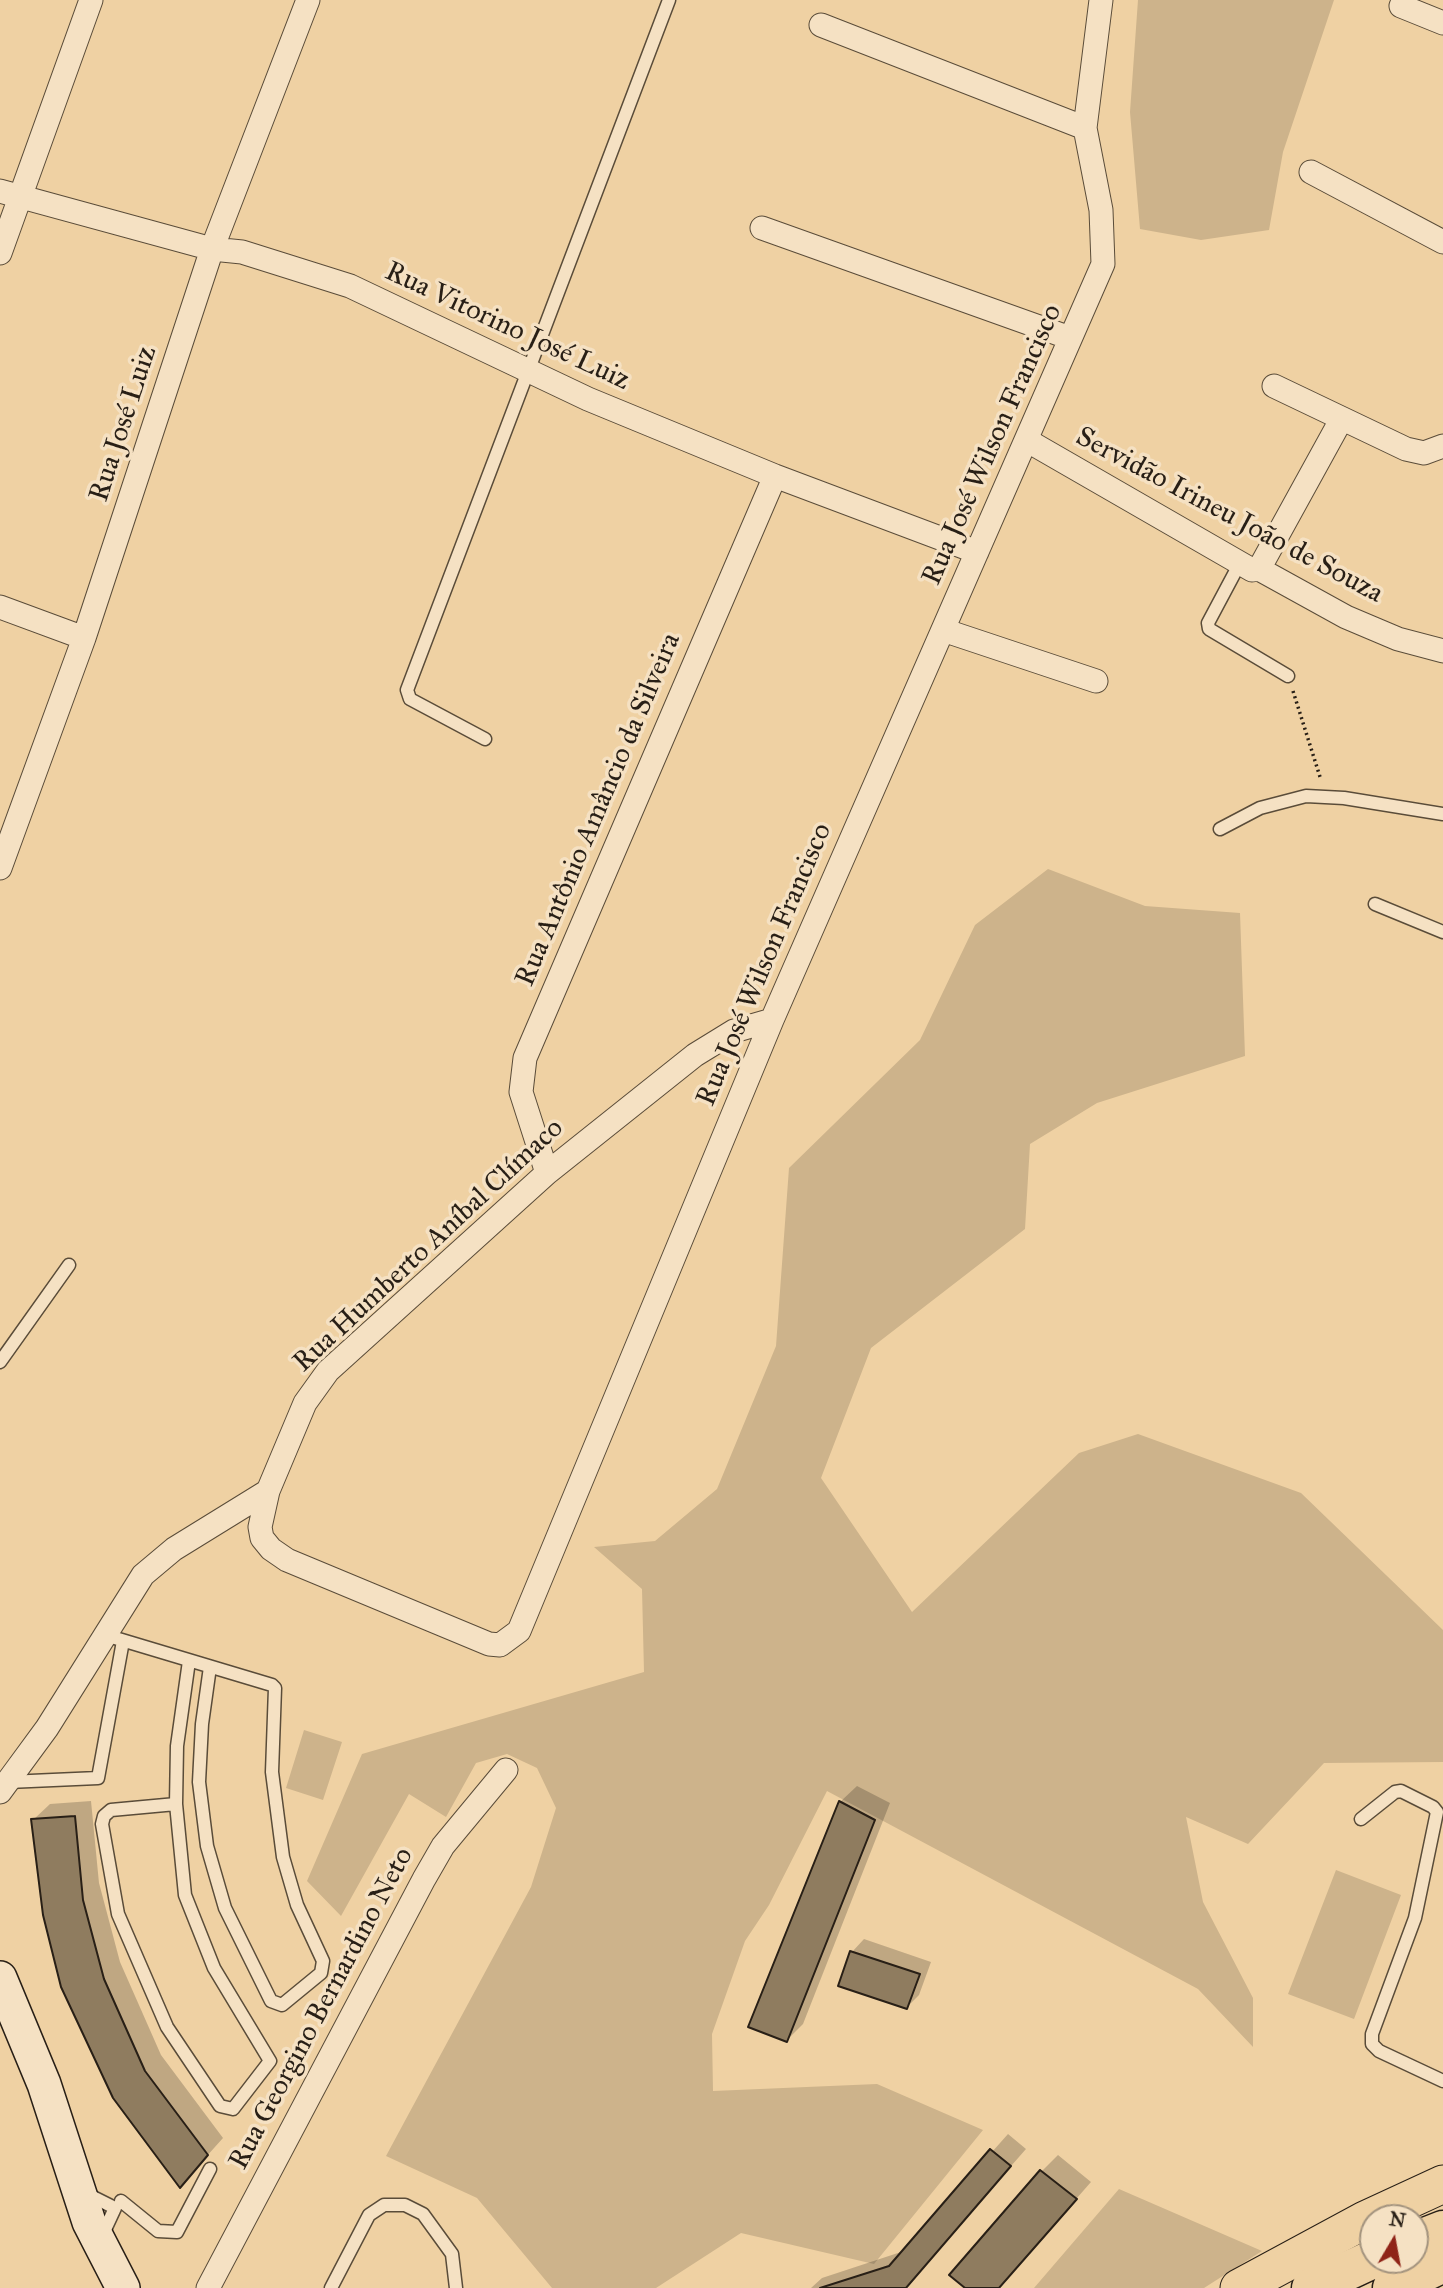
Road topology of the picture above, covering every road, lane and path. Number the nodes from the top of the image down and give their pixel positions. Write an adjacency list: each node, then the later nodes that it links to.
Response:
1 (91, 0): 10 (street)
2 (308, 0): 13 (street, Rua José Luiz)
3 (669, 0): 16 (lane)
4 (1101, 0): 8 (street, Rua José Wilson Francisco)
5 (1401, 6): 6 (street)
6 (1443, 23)
7 (821, 25): 8 (street)
8 (1085, 128): 15 (street, Rua José Wilson Francisco)
9 (1311, 172): 12 (street)
10 (10, 193): 13 (street, Rua Vitorino José Luiz); 14 (street)
11 (762, 228): 15 (street)
12 (1443, 242)
13 (212, 249): 16 (street, Rua Vitorino José Luiz); 26 (street, Rua José Luiz)
14 (0, 253)
15 (1070, 338): 19 (street, Rua José Wilson Francisco)
16 (530, 369): 21 (street, Rua Vitorino José Luiz); 30 (lane)
17 (1274, 386): 18 (street)
18 (1341, 420): 20 (street); 23 (street)
19 (1028, 440): 22 (street, Rua José Wilson Francisco); 23 (street, Servidão Irineu João de Souza)
20 (1443, 446)
21 (775, 476): 22 (street, Rua Vitorino José Luiz); 38 (street, Rua Antônio Amâncio da Silveira)
22 (977, 552): 25 (street, Rua José Wilson Francisco)
23 (1250, 565): 27 (street, Servidão Irineu João de Souza); 28 (lane)
24 (0, 607): 26 (street)
25 (943, 630): 29 (street); 37 (street, Rua José Wilson Francisco)
26 (84, 638): 34 (street, Rua José Luiz)
27 (1443, 651)
28 (1288, 676): 31 (path)
29 (1096, 681)
30 (485, 739)
31 (1325, 796): 32 (lane); 33 (lane)
32 (1443, 814)
33 (1220, 829)
34 (0, 868)
35 (1376, 904): 36 (lane)
36 (1443, 932)
37 (772, 1020): 38 (street, Rua Humberto Aníbal Clímaco); 41 (street, Rua José Wilson Francisco)
38 (547, 1173): 41 (street, Rua Humberto Aníbal Clímaco)
39 (69, 1265): 40 (lane)
40 (0, 1362)
41 (268, 1490): 42 (street)
42 (114, 1638): 43 (lane); 46 (street); 46 (lane)
43 (189, 1661): 44 (lane); 47 (lane)
44 (210, 1667): 44 (lane)
45 (506, 1770): 57 (street, Rua Georgino Bernardino Neto)
46 (4, 1787)
47 (176, 1804): 47 (lane)
48 (1361, 1819): 50 (lane)
49 (0, 1978): 56 (main road)
50 (1443, 2081)
51 (211, 2169): 53 (lane)
52 (1443, 2184): 60 (main road)
53 (121, 2201)
54 (1443, 2263): 62 (highway)
55 (1359, 2266): 61 (highway)
56 (123, 2288)
57 (208, 2288)
58 (331, 2288): 59 (lane)
59 (456, 2288)
60 (1238, 2288)
61 (1311, 2288)
62 (1392, 2288)

